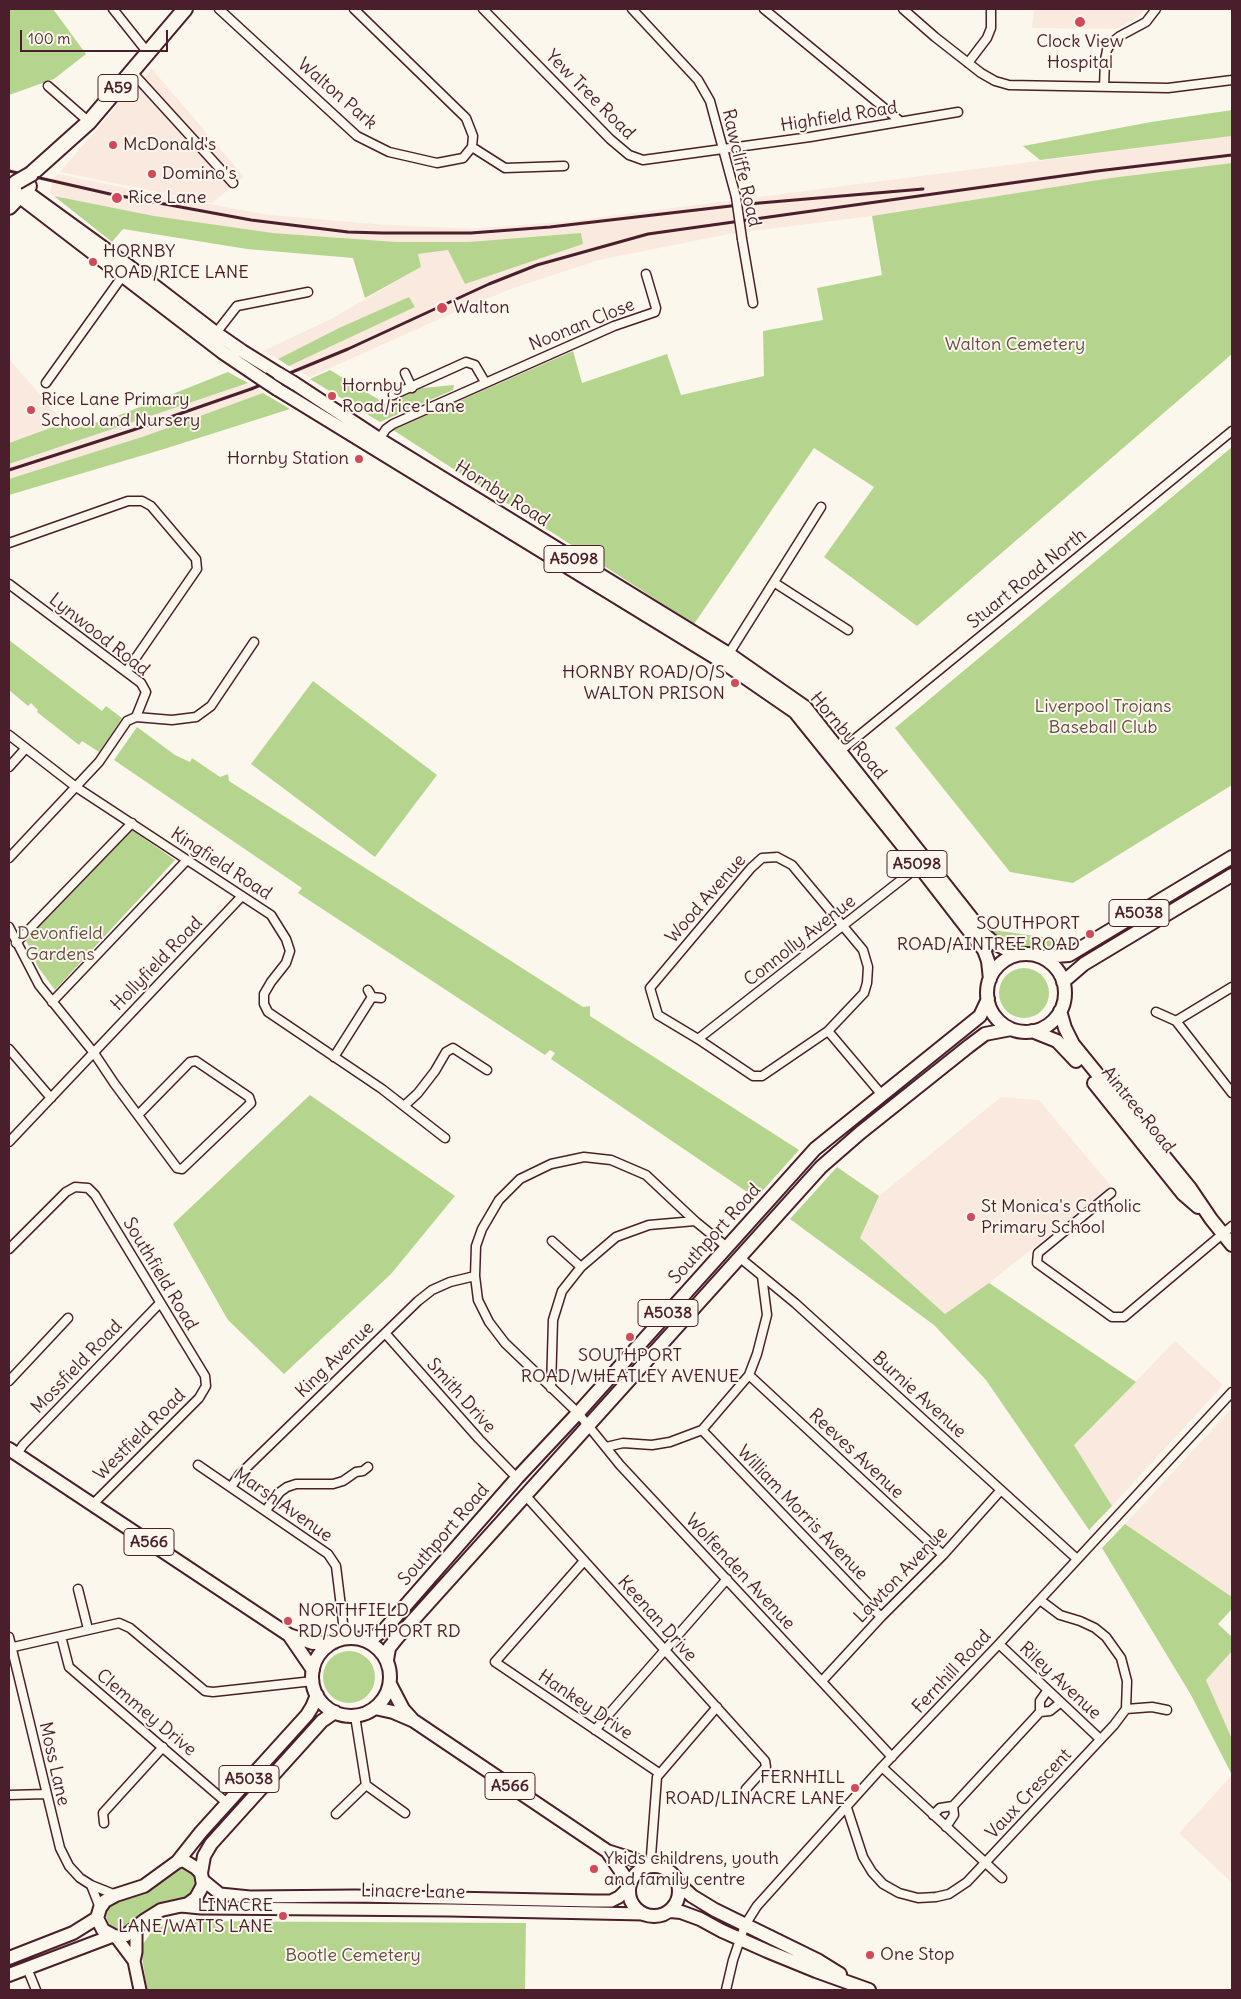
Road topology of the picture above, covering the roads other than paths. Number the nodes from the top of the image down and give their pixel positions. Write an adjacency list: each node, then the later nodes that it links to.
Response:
1 (113, 9): 11 (street)
2 (185, 9): 11 (highway, A59)
3 (220, 9): 20 (street, Walton Park)
4 (354, 9): 20 (street)
5 (484, 9): 21 (street, Yew Tree Road)
6 (632, 9): 21 (street, Rawcliffe Road)
7 (764, 9): 18 (street)
8 (904, 9): 12 (street)
9 (991, 9): 12 (street)
10 (1156, 9): 16 (street)
11 (148, 53): 13 (highway, A59)
12 (968, 63): 16 (street)
13 (131, 71): 19 (highway, A59); 24 (street)
14 (1232, 80): 16 (street)
15 (48, 86): 19 (street)
16 (1104, 87)
17 (958, 112): 18 (street, Highfield Road)
18 (900, 121): 21 (street, Highfield Road)
19 (89, 122): 23 (highway, A59)
20 (472, 147): 22 (street)
21 (724, 150): 29 (street, Rawcliffe Road, bridge)
22 (564, 166)
23 (23, 183): 25 (highway, A59); 26 (main road, Hornby Road / A5098)
24 (233, 183)
25 (9, 207)
26 (127, 271): 30 (main road, Hornby Road / A5098); 33 (street); 37 (main road, Hornby Road / A5098, bridge)
27 (646, 274): 32 (street, Noonan Close)
28 (308, 292): 30 (street)
29 (753, 303)
30 (216, 333): 37 (main road, Hornby Road / A5098, bridge)
31 (405, 373): 34 (street)
32 (485, 382): 34 (street); 37 (street, Noonan Close)
33 (46, 383)
34 (412, 388): 35 (street)
35 (393, 396)
36 (1232, 431): 49 (street, Stuart Road North)
37 (376, 444): 44 (main road, Hornby Road / A5098)
38 (821, 507): 40 (street)
39 (9, 543): 45 (street)
40 (774, 583): 42 (street); 44 (street)
41 (9, 584): 45 (street, Lynwood Road)
42 (848, 630)
43 (254, 642): 46 (street)
44 (726, 658): 49 (main road, Hornby Road / A5098); 56 (main road, Hornby Road / A5098)
45 (126, 672): 46 (street, Lynwood Road)
46 (136, 717): 51 (street)
47 (9, 735): 48 (street, Kingfield Road)
48 (26, 748): 50 (street); 51 (street, Kingfield Road)
49 (840, 751): 62 (main road, Hornby Road / A5098)
50 (9, 767)
51 (76, 787): 52 (street, Kingfield Road); 54 (street)
52 (132, 824): 55 (street, Kingfield Road); 61 (street)
53 (1232, 857): 63 (main road, A5038)
54 (9, 858)
55 (187, 860): 58 (street, Kingfield Road); 69 (street)
56 (919, 866): 59 (street, Connolly Avenue); 64 (main road, A5098)
57 (1232, 875): 65 (main road, A5038)
58 (242, 896): 78 (street, Hollyfield Road); 79 (street, Kingfield Road)
59 (843, 926): 74 (street); 76 (street, Connolly Avenue); 76 (street, Wood Avenue)
60 (9, 927): 61 (street)
61 (16, 943): 69 (street)
62 (1017, 955): 63 (main road, A5038); 64 (main road)
63 (1042, 957): 65 (main road)
64 (990, 978): 68 (main road, A5038)
65 (1063, 982): 70 (main road)
66 (1232, 987): 72 (street)
67 (381, 998): 79 (street)
68 (988, 999): 73 (main road); 82 (main road, Southport Road / A5038)
69 (52, 1002): 78 (street)
70 (1060, 1011): 75 (main road); 89 (main road, Aintree Road)
71 (1156, 1012): 72 (street)
72 (1176, 1021): 81 (street)
73 (1011, 1028): 75 (main road, A5038); 96 (main road, Southport Road / A5038)
74 (828, 1031): 76 (street); 82 (street)
75 (1032, 1031): 89 (main road, Aintree Road)
76 (698, 1039)
77 (9, 1049): 83 (street)
78 (94, 1053): 83 (street, Hollyfield Road); 85 (street)
79 (334, 1057): 84 (street, Kingfield Road)
80 (487, 1070): 84 (street)
81 (1232, 1093)
82 (882, 1095): 94 (main road, Southport Road / A5038)
83 (51, 1098): 87 (street, Hollyfield Road)
84 (404, 1106): 86 (street, Kingfield Road)
85 (138, 1115): 85 (street)
86 (445, 1138)
87 (9, 1142)
88 (1111, 1193): 91 (street)
89 (1211, 1219): 91 (main road, Aintree Road)
90 (695, 1220): 94 (street, Wolfenden Avenue); 97 (street); 98 (street, Wolfenden Avenue)
91 (1227, 1230): 93 (main road, Aintree Road)
92 (552, 1241): 97 (street)
93 (1232, 1245)
94 (727, 1247): 108 (main road, Southport Road / A5038)
95 (9, 1249): 100 (street, Southfield Road)
96 (738, 1257): 99 (street, Burnie Avenue); 109 (main road, Southport Road / A5038)
97 (581, 1267): 106 (street)
98 (475, 1276): 102 (street, King Avenue); 106 (street, Wolfenden Avenue)
99 (762, 1276): 103 (street); 117 (street, Burnie Avenue)
100 (160, 1303): 105 (street, Southfield Road); 112 (street, Mossfield Road)
101 (68, 1318): 104 (street)
102 (385, 1333): 115 (street, Smith Drive); 116 (street, King Avenue)
103 (748, 1375): 110 (street); 121 (street, Reeves Avenue)
104 (9, 1381)
105 (206, 1386): 119 (street, Westfield Road)
106 (551, 1388): 108 (street, Wolfenden Avenue)
107 (1232, 1392): 122 (street, Fernhill Road)
108 (573, 1409): 109 (street, Wolfenden Avenue); 115 (main road, Southport Road / A5038)
109 (588, 1425): 111 (street, Wolfenden Avenue); 118 (main road, Southport Road / A5038)
110 (702, 1430): 111 (street); 127 (street, William Morris Avenue)
111 (606, 1447): 124 (street, Wolfenden Avenue)
112 (13, 1451): 119 (main road, A566)
113 (198, 1465): 116 (street, Marsh Avenue)
114 (368, 1467): 120 (street)
115 (517, 1478): 133 (main road, Southport Road / A5038)
116 (230, 1487): 120 (street, Marsh Avenue)
117 (1001, 1490): 121 (street, Lawton Avenue); 122 (street, Burnie Avenue)
118 (525, 1495): 123 (street, Keenan Drive); 137 (main road, Southport Road / A5038)
119 (92, 1504): 129 (main road, A566)
120 (266, 1510): 132 (street, Marsh Avenue)
121 (943, 1554): 127 (street, Lawton Avenue)
122 (1077, 1559): 126 (street, Fernhill Road)
123 (584, 1560): 136 (street, Keenan Drive); 152 (street, Hankey Drive)
124 (727, 1579): 136 (street); 139 (street, Wolfenden Avenue)
125 (78, 1589): 128 (street)
126 (1040, 1600): 134 (street, Fernhill Road); 146 (street)
127 (881, 1618): 139 (street, Lawton Avenue)
128 (88, 1629): 130 (street); 138 (street)
129 (289, 1635): 132 (main road, A566); 138 (main road, A566)
130 (61, 1636): 135 (street); 154 (street, Clemmey Drive)
131 (9, 1637): 135 (street, Moss Lane)
132 (340, 1640): 133 (main road); 138 (main road)
133 (361, 1640): 137 (main road)
134 (999, 1644): 141 (street, Riley Avenue); 155 (street, Fernhill Road)
135 (10, 1648): 161 (street, Moss Lane)
136 (665, 1650): 144 (street, Keenan Drive); 152 (street)
137 (386, 1660): 140 (main road)
138 (313, 1675): 142 (main road)
139 (822, 1681): 155 (street, Wolfenden Avenue)
140 (390, 1684): 145 (main road); 151 (main road, A566)
141 (1047, 1691): 143 (street, Riley Avenue); 149 (street)
142 (317, 1696): 148 (main road); 162 (main road, A5038)
143 (1060, 1703): 149 (street); 153 (street, Riley Avenue)
144 (717, 1707): 157 (street); 159 (street, Keenan Drive)
145 (375, 1708): 150 (main road); 151 (main road, A566)
146 (1126, 1709): 147 (street); 153 (street, Vaux Crescent)
147 (1167, 1710)
148 (335, 1712): 150 (main road); 174 (main road, A5038)
149 (1040, 1712): 163 (street)
150 (355, 1716): 158 (street)
151 (414, 1721): 170 (main road, A566)
152 (595, 1730): 157 (street, Hankey Drive)
153 (1100, 1740): 172 (street, Vaux Crescent)
154 (164, 1746): 162 (street, Clemmey Drive); 168 (street)
155 (892, 1757): 156 (street, Fernhill Road)
156 (882, 1767): 164 (street, Fernhill Road); 167 (street)
157 (659, 1773): 173 (street)
158 (366, 1785): 165 (street); 166 (street)
159 (746, 1789)
160 (9, 1794): 161 (street)
161 (46, 1794): 177 (street, Moss Lane)
162 (227, 1803): 171 (main road, A5038)
163 (953, 1806): 167 (street); 169 (street)
164 (847, 1808): 172 (street, Vaux Crescent); 184 (street, Fernhill Road)
165 (404, 1813)
166 (336, 1814)
167 (933, 1815): 169 (street)
168 (104, 1823)
169 (946, 1827): 172 (street)
170 (608, 1851): 173 (main road, A566); 178 (main road, A566)
171 (178, 1861): 174 (main road); 179 (main road, A5038)
172 (985, 1863): 175 (street)
173 (652, 1865): 176 (main road); 178 (main road)
174 (202, 1876): 178 (street, Linacre Lane); 180 (main road, A5038)
175 (1002, 1878)
176 (679, 1884): 181 (main road); 184 (main road)
177 (91, 1885): 179 (street, Moss Lane); 182 (street, Moss Lane)
178 (629, 1886): 183 (main road)
179 (116, 1895): 182 (main road, A5038)
180 (181, 1906): 183 (street, Linacre Lane); 185 (main road, A5038)
181 (670, 1911): 183 (main road); 187 (main road)
182 (99, 1913): 186 (main road); 188 (main road, A5038)
183 (644, 1914)
184 (745, 1924): 187 (street, Fernhill Road); 192 (main road)
185 (138, 1926): 186 (main road, A5038); 189 (street)
186 (114, 1936): 189 (street); 190 (main road, A5038)
187 (741, 1939): 192 (main road); 195 (street, Fernhill Road)
188 (9, 1958)
189 (134, 1961): 194 (street)
190 (28, 1968): 191 (main road, A5038); 193 (street)
191 (9, 1975)
192 (864, 1988)
193 (36, 1990)
194 (140, 1990)
195 (726, 1990)

